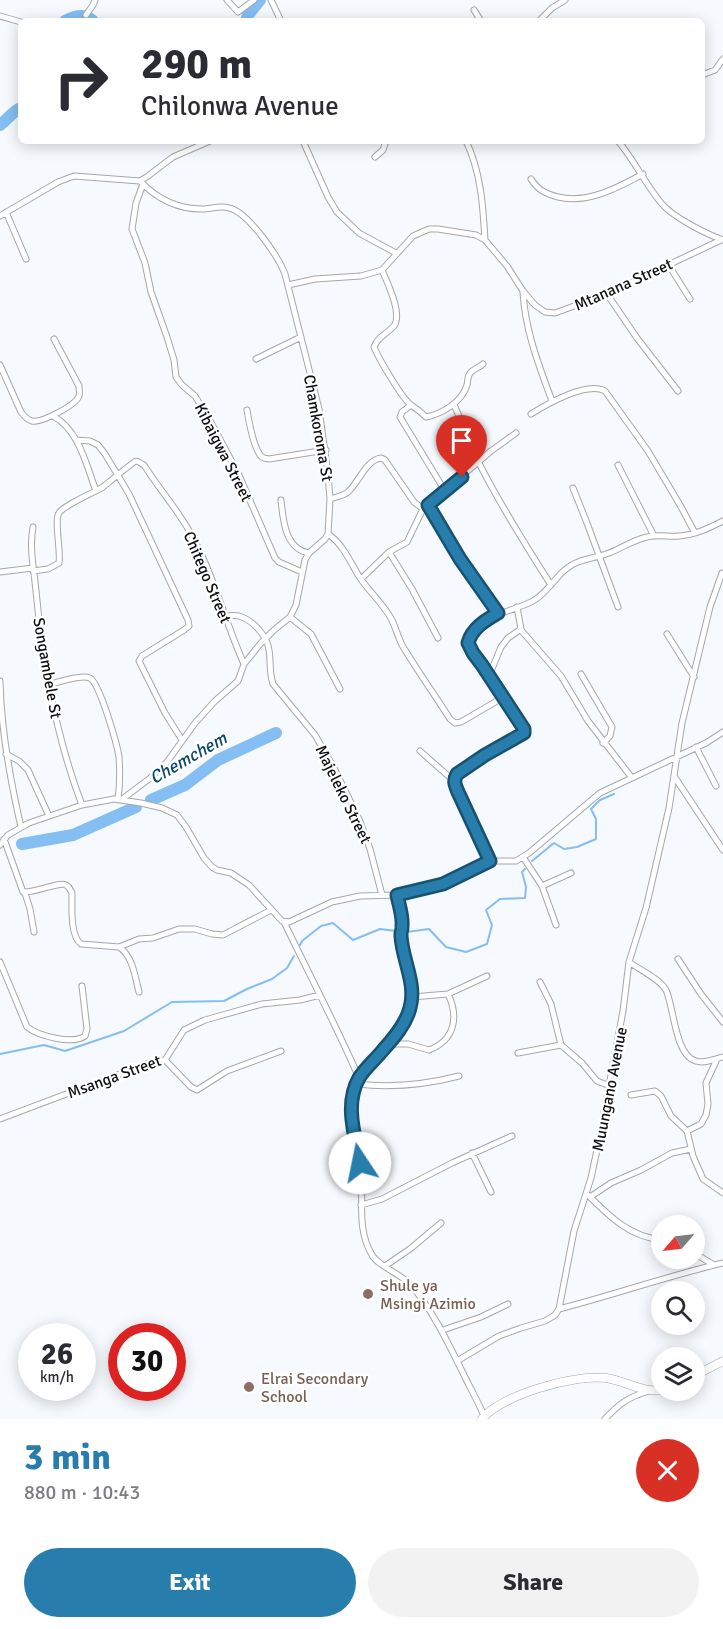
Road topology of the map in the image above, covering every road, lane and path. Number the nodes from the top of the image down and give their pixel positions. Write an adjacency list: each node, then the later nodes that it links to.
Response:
1 (95, 0): 9 (street)
2 (228, 0): 3 (street)
3 (254, 0)
4 (271, 0): 11 (street)
5 (548, 0): 7 (street)
6 (565, 0): 7 (street)
7 (552, 8): 13 (street)
8 (474, 10): 12 (street)
9 (86, 15)
10 (0, 16): 14 (street)
11 (280, 18)
12 (479, 18)
13 (542, 18)
14 (18, 21)
15 (723, 59): 16 (street)
16 (705, 74)
17 (203, 144): 25 (street)
18 (304, 144): 30 (street)
19 (385, 144): 22 (street)
20 (467, 144): 28 (street)
21 (621, 144): 23 (street)
22 (375, 158)
23 (642, 174): 24 (street); 29 (street)
24 (531, 179)
25 (141, 182): 26 (street); 34 (street, Chamkoroma St); 72 (street, Kibaigwa Street)
26 (6, 212): 27 (street); 31 (street)
27 (0, 216)
28 (485, 240): 30 (street); 35 (street, Mtanana Street)
29 (722, 240): 32 (street, Mtanana Street)
30 (396, 253): 33 (street)
31 (26, 259)
32 (668, 264): 36 (street, Mtanana Street); 37 (street)
33 (382, 270): 34 (street); 45 (street)
34 (288, 285): 38 (street, Chamkoroma St)
35 (523, 291): 36 (street, Mtanana Street); 44 (street)
36 (607, 294): 43 (street)
37 (690, 299)
38 (301, 337): 40 (street); 52 (street, Chamkoroma St)
39 (54, 339): 49 (street)
40 (256, 359)
41 (483, 364): 46 (street)
42 (0, 365): 49 (street)
43 (678, 391)
44 (552, 401): 48 (street); 64 (street)
45 (411, 405): 46 (street); 58 (street)
46 (454, 405): 53 (street)
47 (247, 410): 52 (street)
48 (531, 414)
49 (52, 416): 51 (street)
50 (516, 433): 53 (street)
51 (76, 440): 55 (street); 57 (street)
52 (326, 450): 59 (street, Chamkoroma St)
53 (478, 462): 58 (street); 75 (street)
54 (618, 465): 66 (street)
55 (118, 476): 57 (street, Chitego Street); 81 (street, Chitego Street); 96 (street)
56 (573, 488): 69 (street)
57 (96, 491): 70 (street, Chitego Street)
58 (445, 491): 61 (street)
59 (330, 499): 61 (street); 65 (street, Chamkoroma St)
60 (281, 500): 68 (street)
61 (425, 507): 67 (street); 80 (street)
62 (723, 521): 64 (street)
63 (33, 527): 70 (street, Songambele St)
64 (695, 533): 66 (street)
65 (328, 534): 68 (street); 74 (street)
66 (654, 536): 69 (street)
67 (389, 552): 74 (street); 86 (street)
68 (309, 553): 72 (street)
69 (599, 556): 75 (street); 79 (street)
70 (33, 569): 71 (street); 92 (street, Songambele St)
71 (0, 572)
72 (302, 572): 82 (street)
73 (722, 573): 77 (street, Muungano Avenue)
74 (361, 579): 94 (street)
75 (551, 585): 78 (street)
76 (723, 588): 77 (street)
77 (715, 593): 90 (street, Muungano Avenue)
78 (517, 607): 80 (street); 83 (street)
79 (618, 607)
80 (498, 613): 89 (street)
81 (224, 616): 85 (street); 87 (street, Chitego Street)
82 (290, 617): 85 (street); 93 (street)
83 (520, 629): 89 (street); 97 (street)
84 (667, 634): 90 (street)
85 (265, 638): 87 (street); 117 (street, Majeleko Street)
86 (438, 638)
87 (244, 664): 96 (street)
88 (581, 674): 97 (street)
89 (489, 676): 94 (street)
90 (694, 677): 101 (street, Muungano Avenue)
91 (0, 681): 100 (street)
92 (48, 685): 106 (street); 107 (street, Songambele St)
93 (340, 688)
94 (502, 698): 104 (street)
95 (723, 732): 98 (street)
96 (182, 740): 106 (street)
97 (603, 743): 103 (street)
98 (696, 747): 101 (street); 105 (street)
99 (420, 751): 104 (street)
100 (6, 754): 108 (street); 109 (street)
101 (678, 755): 102 (street, Muungano Avenue); 103 (street)
102 (674, 776): 111 (street); 126 (street, Muungano Avenue)
103 (632, 778): 112 (street)
104 (454, 781): 113 (street)
105 (716, 786)
106 (120, 800): 107 (street); 119 (street)
107 (82, 805): 108 (street)
108 (49, 816): 109 (street)
109 (21, 827): 110 (street)
110 (2, 842): 116 (street)
111 (723, 850)
112 (524, 857): 113 (street); 115 (street)
113 (490, 861): 118 (street)
114 (571, 873): 115 (street)
115 (542, 886): 121 (street)
116 (25, 893): 122 (street); 123 (street)
117 (382, 895): 118 (street); 120 (street)
118 (397, 895): 133 (street)
119 (271, 910): 120 (street); 123 (street)
120 (284, 922): 131 (street)
121 (556, 925)
122 (34, 932)
123 (119, 947): 130 (street)
124 (678, 959): 134 (street)
125 (0, 962): 129 (street)
126 (629, 962): 139 (street); 143 (street, Muungano Avenue)
127 (487, 976): 132 (street)
128 (540, 982): 136 (street)
129 (82, 986)
130 (139, 992)
131 (320, 994): 140 (street, Msanga Street); 142 (street)
132 (448, 994): 133 (street); 135 (street)
133 (412, 997): 135 (street)
134 (723, 1022)
135 (389, 1044): 142 (street)
136 (561, 1045): 138 (street); 143 (street)
137 (282, 1051): 140 (street)
138 (518, 1053)
139 (720, 1058): 146 (street)
140 (165, 1060): 145 (street, Msanga Street)
141 (459, 1076): 142 (street)
142 (358, 1081): 153 (street)
143 (610, 1086): 152 (street, Muungano Avenue)
144 (632, 1095): 146 (street)
145 (0, 1119)
146 (687, 1131): 148 (street)
147 (512, 1136): 149 (street)
148 (691, 1149): 151 (street); 152 (street)
149 (472, 1154): 150 (street); 153 (street)
150 (490, 1192)
151 (723, 1193)
152 (588, 1196): 155 (street); 161 (street, Muungano Avenue)
153 (361, 1205): 159 (street)
154 (441, 1223): 159 (street)
155 (651, 1239)
156 (705, 1260): 158 (street)
157 (723, 1263): 158 (street)
158 (714, 1265): 161 (street)
159 (385, 1266): 162 (street)
160 (508, 1304): 162 (street)
161 (559, 1309): 163 (street)
162 (442, 1330): 163 (street)
163 (457, 1361): 167 (street)
164 (723, 1361): 165 (street)
165 (705, 1370)
166 (649, 1391): 167 (street); 168 (street)
167 (483, 1418)
168 (604, 1419)

